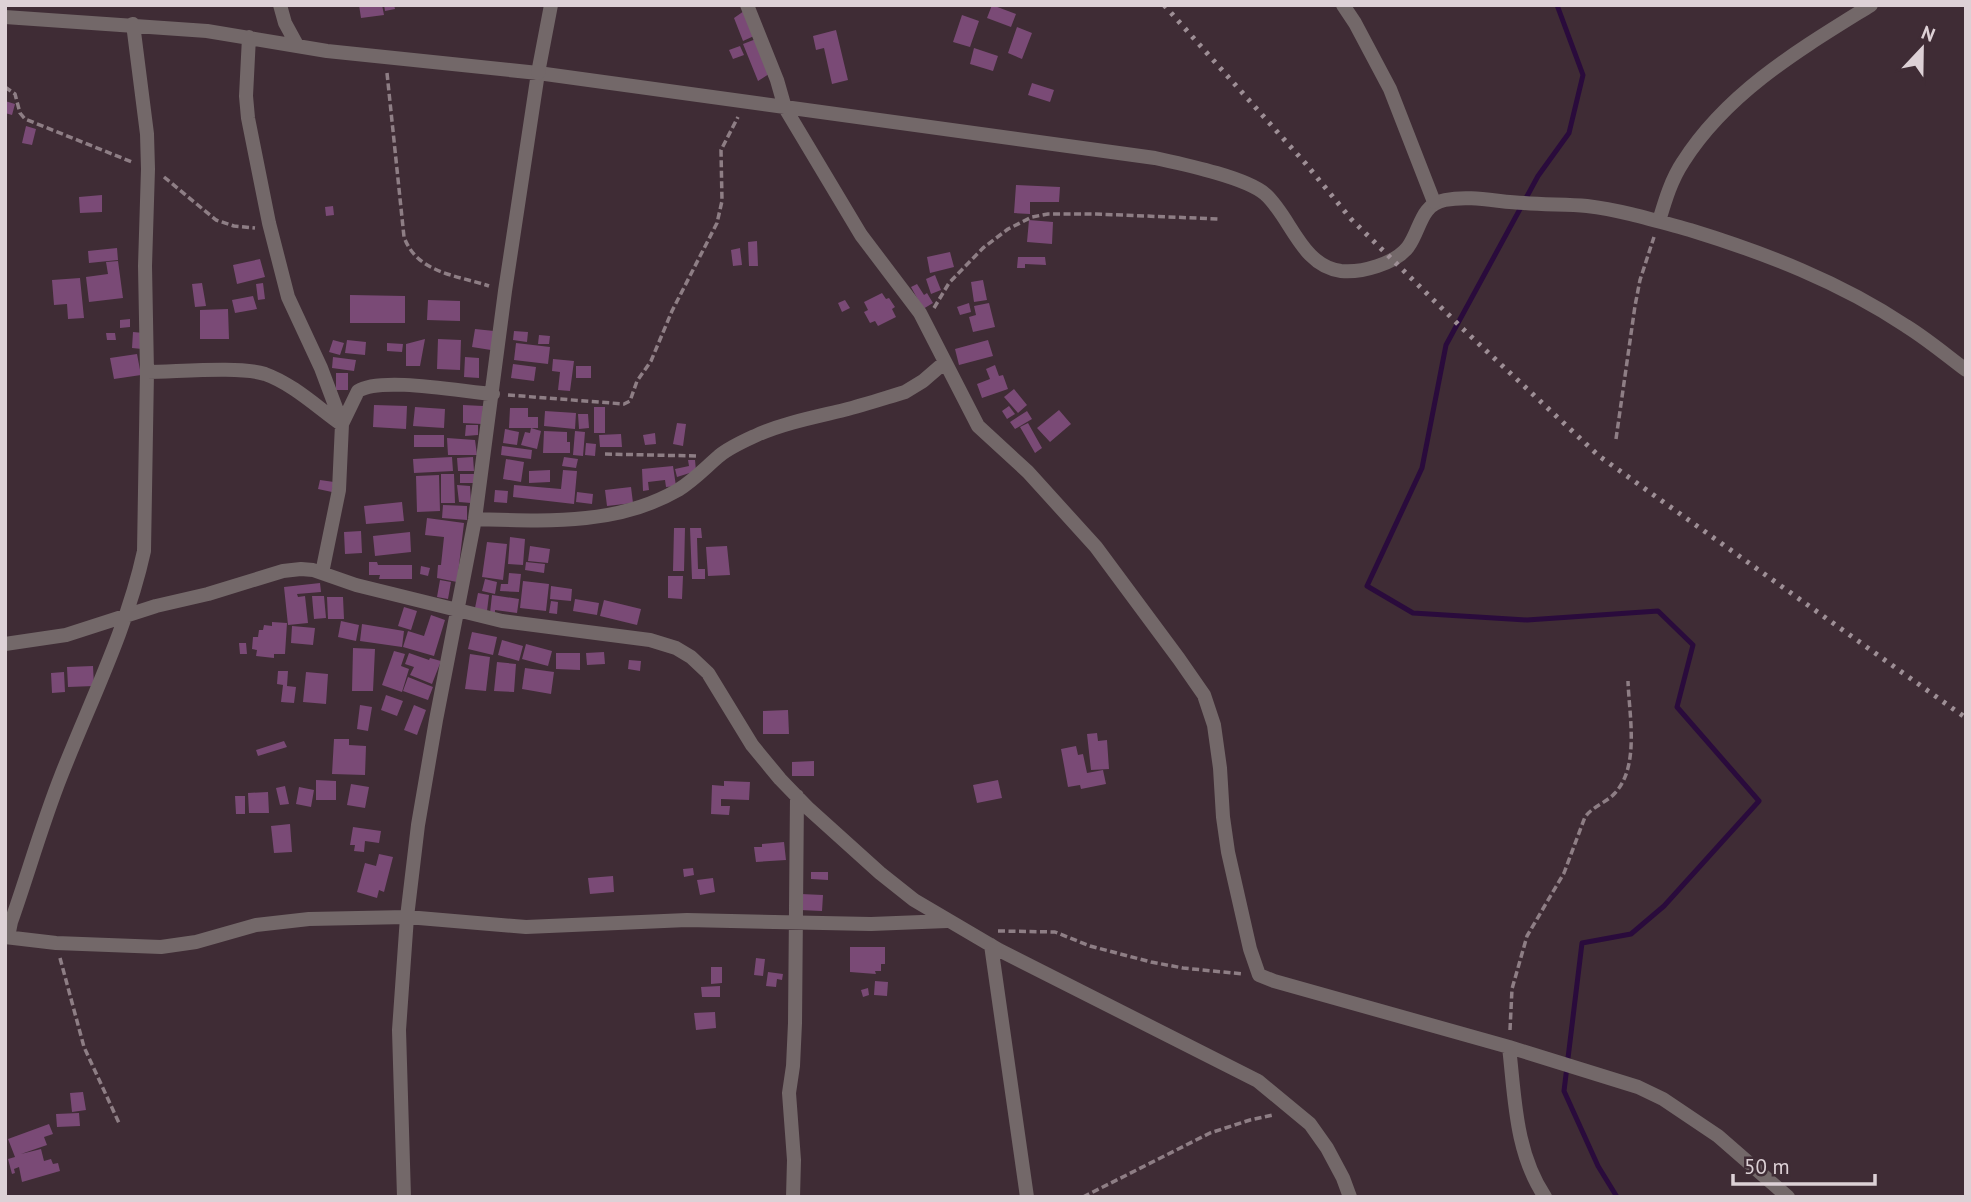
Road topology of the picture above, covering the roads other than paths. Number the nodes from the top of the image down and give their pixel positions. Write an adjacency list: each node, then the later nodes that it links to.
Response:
1 (280, 5): 9 (street)
2 (551, 5): 10 (street)
3 (747, 5): 11 (street)
4 (1343, 5): 12 (street)
5 (1871, 5): 13 (street)
6 (5, 17): 7 (street)
7 (132, 24): 8 (street); 16 (street)
8 (249, 37): 9 (street); 18 (street)
9 (297, 45): 10 (street)
10 (538, 73): 11 (street); 17 (street)
11 (785, 108): 12 (street); 14 (street)
12 (1434, 202): 13 (street)
13 (1659, 221): 15 (street)
14 (945, 362): 19 (street); 30 (street)
15 (1966, 370)
16 (147, 372): 18 (street); 22 (street)
17 (493, 394): 18 (street); 19 (street)
18 (342, 424): 20 (street)
19 (475, 519): 21 (street)
20 (322, 573): 21 (street); 22 (street)
21 (459, 609): 24 (street); 25 (street)
22 (125, 616): 23 (street); 28 (street)
23 (5, 644)
24 (797, 796): 26 (street); 27 (street)
25 (407, 917): 27 (street); 28 (street); 31 (street)
26 (947, 921): 27 (street); 29 (street)
27 (795, 923): 32 (street)
28 (7, 937)
29 (991, 945): 33 (street); 34 (street)
30 (1509, 1046): 35 (street); 36 (street)
31 (404, 1197)
32 (793, 1197)
33 (1027, 1197)
34 (1350, 1197)
35 (1545, 1197)
36 (1788, 1197)

